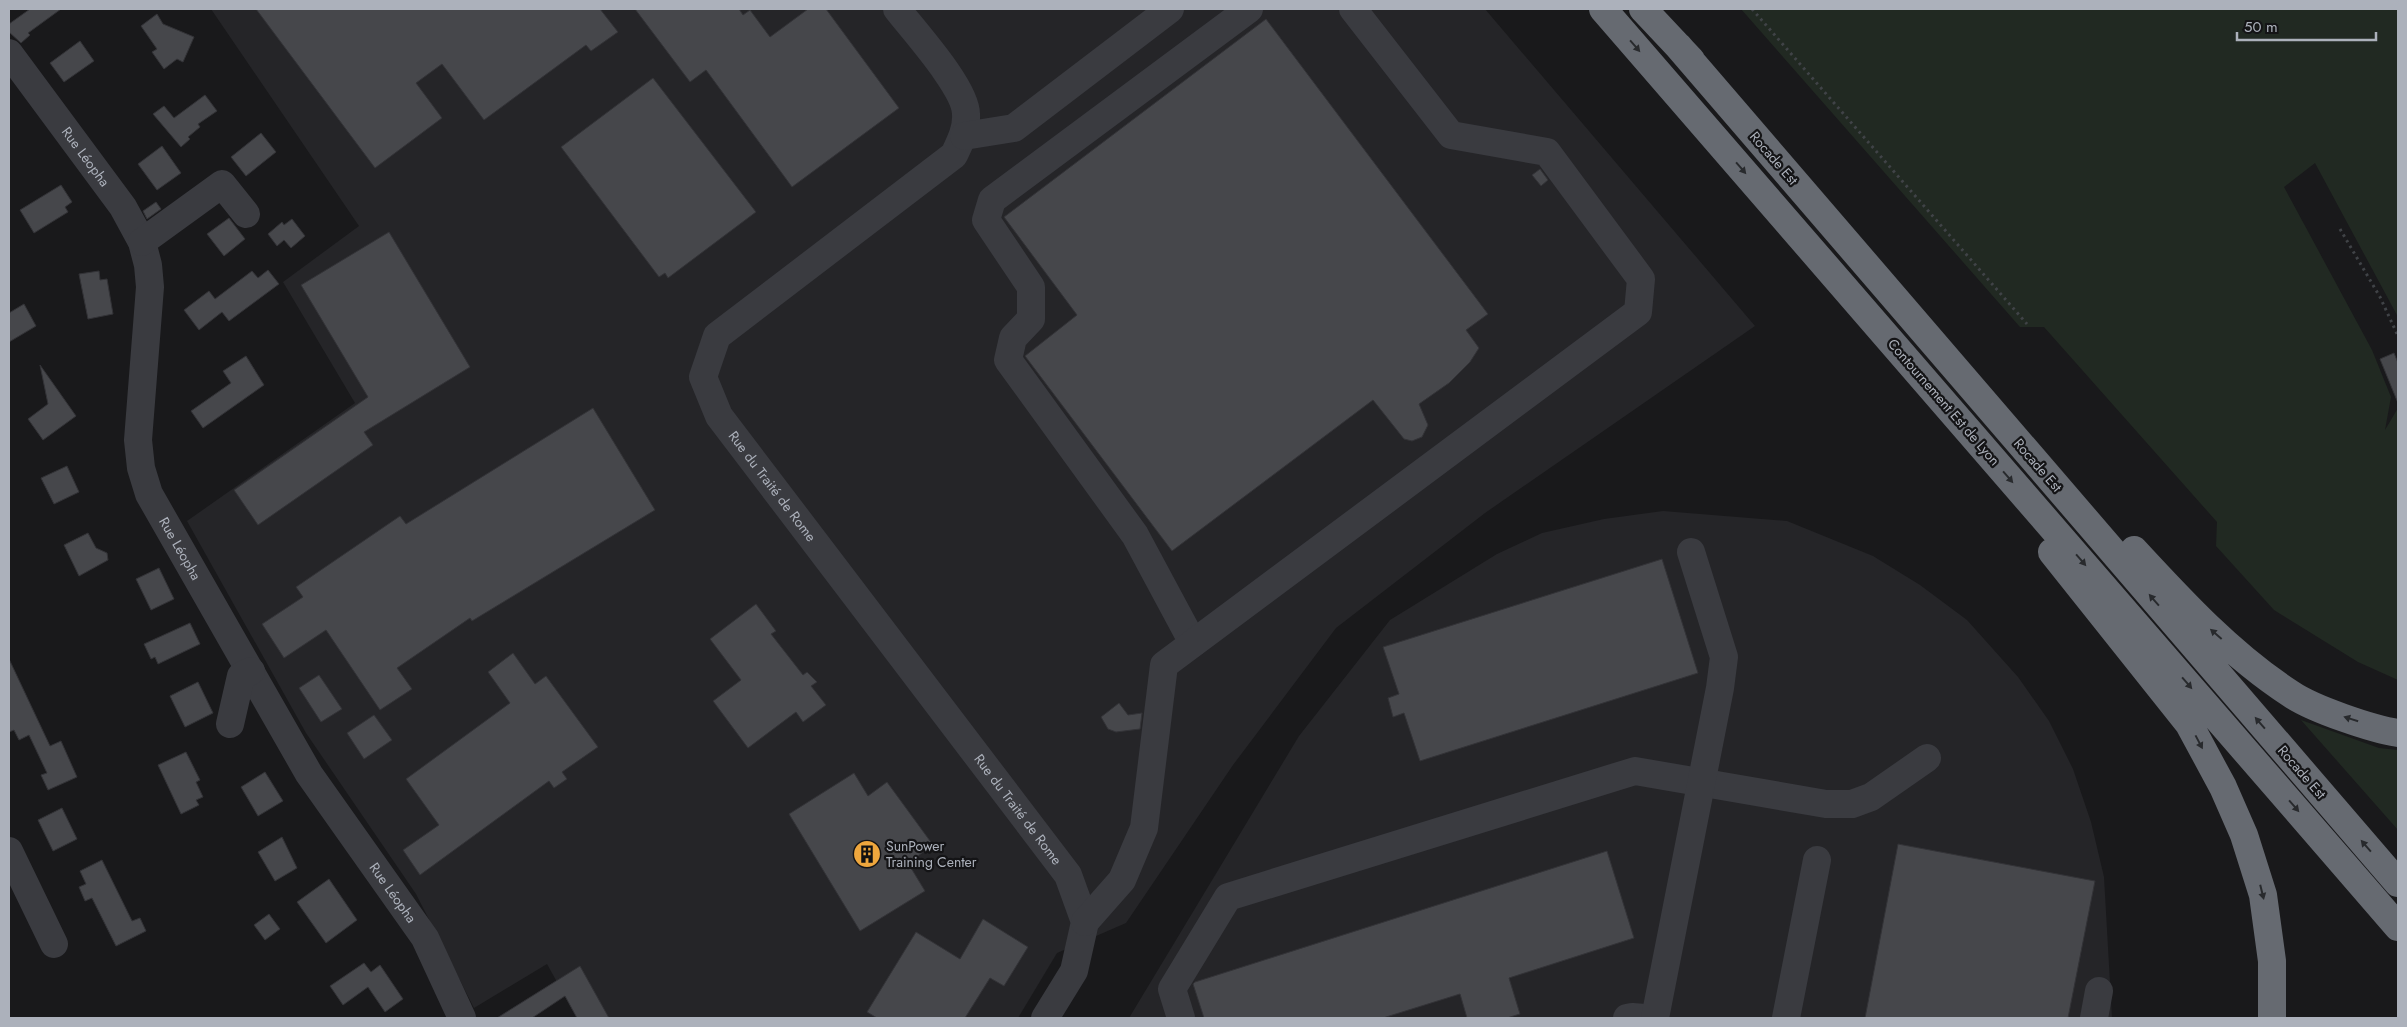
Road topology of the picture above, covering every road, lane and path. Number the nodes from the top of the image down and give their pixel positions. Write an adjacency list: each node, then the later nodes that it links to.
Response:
1 (897, 9): 10 (street, Rue du Traité de Rome)
2 (1170, 9): 10 (street)
3 (1250, 9): 18 (street)
4 (1353, 9): 18 (street)
5 (1603, 9): 16 (highway, Contournement Est de Lyon, one-way to 16)
6 (1643, 9): 8 (highway)
7 (1752, 9): 14 (path)
8 (1678, 46): 21 (highway, one-way to 8); 26 (highway, Rocade Est, one-way to 8)
9 (9, 53): 13 (street, Rue Léopha)
10 (964, 136): 27 (street, Rue du Traité de Rome)
11 (246, 214): 13 (street)
12 (2340, 229): 15 (path)
13 (142, 242): 19 (street, Rue Léopha)
14 (2027, 324)
15 (2398, 336)
16 (2026, 497): 28 (highway, Rocade Est, one-way to 28); 39 (highway, one-way to 39)
17 (1691, 552): 23 (street)
18 (1193, 643): 27 (street)
19 (251, 671): 20 (street); 31 (street, Rue Léopha)
20 (230, 724)
21 (2398, 733)
22 (1927, 758): 23 (street)
23 (1702, 781): 33 (street); 36 (street)
24 (9, 851): 29 (street)
25 (1817, 860): 37 (street)
26 (2398, 883)
27 (1085, 922): 32 (street)
28 (2398, 927)
29 (54, 944)
30 (2099, 991): 38 (street)
31 (462, 1018)
32 (1044, 1018)
33 (1181, 1018)
34 (1627, 1018): 35 (street)
35 (1645, 1018)
36 (1655, 1018)
37 (1786, 1018)
38 (2094, 1018)
39 (2272, 1018)

